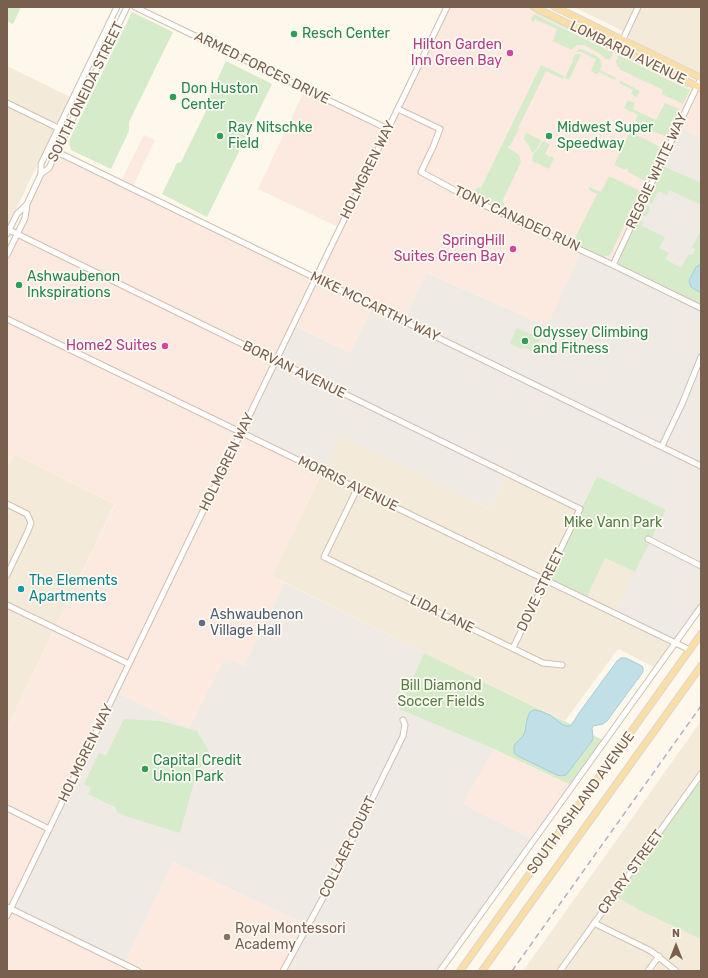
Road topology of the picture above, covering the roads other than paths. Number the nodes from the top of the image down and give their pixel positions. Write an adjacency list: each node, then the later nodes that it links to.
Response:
1 (117, 7): 14 (street, SOUTH ONEIDA STREET)
2 (126, 7): 17 (street, SOUTH ONEIDA STREET)
3 (135, 7): 15 (street, ARMED FORCES DRIVE)
4 (447, 7): 13 (street, HOLMGREN WAY)
5 (534, 7): 9 (main road, LOMBARDI AVENUE)
6 (555, 7): 8 (main road, LOMBARDI AVENUE)
7 (638, 7): 8 (street)
8 (622, 40): 9 (street); 10 (main road, LOMBARDI AVENUE)
9 (619, 48): 11 (main road, LOMBARDI AVENUE)
10 (701, 78): 11 (street, REGGIE WHITE WAY)
11 (699, 87): 23 (street, REGGIE WHITE WAY)
12 (7, 103): 14 (street)
13 (398, 109): 15 (street, HOLMGREN WAY); 23 (street, TONY CANADEO RUN)
14 (58, 128): 16 (street, SOUTH ONEIDA STREET)
15 (388, 129): 24 (street, HOLMGREN WAY)
16 (49, 148): 17 (street, MIKE MCCARTHY WAY); 18 (street, SOUTH ONEIDA STREET)
17 (57, 152): 18 (street, SOUTH ONEIDA STREET); 24 (street, MIKE MCCARTHY WAY)
18 (41, 174): 19 (street, SOUTH ONEIDA STREET)
19 (27, 204): 20 (street, SOUTH ONEIDA STREET); 21 (street, SOUTH ONEIDA STREET)
20 (8, 232): 21 (street, BORVAN AVENUE)
21 (17, 234): 22 (street, SOUTH ONEIDA STREET); 28 (street, BORVAN AVENUE)
22 (7, 255)
23 (613, 265): 25 (street, TONY CANADEO RUN)
24 (316, 278): 28 (street, HOLMGREN WAY); 30 (street, MIKE MCCARTHY WAY)
25 (701, 308)
26 (7, 319): 29 (street, MORRIS AVENUE)
27 (701, 358): 30 (street)
28 (276, 361): 29 (street, HOLMGREN WAY); 34 (street, BORVAN AVENUE)
29 (241, 432): 32 (street, MORRIS AVENUE); 45 (street, HOLMGREN WAY)
30 (662, 446): 31 (street, MIKE MCCARTHY WAY)
31 (701, 466)
32 (357, 488): 38 (street, MORRIS AVENUE); 43 (street, LIDA LANE)
33 (7, 504): 37 (street)
34 (580, 509): 38 (street, DOVE STREET)
35 (648, 539): 36 (street)
36 (701, 566)
37 (7, 575)
38 (546, 580): 42 (street, MORRIS AVENUE); 43 (street, DOVE STREET)
39 (7, 605): 45 (street)
40 (701, 607): 42 (street)
41 (701, 634): 44 (main road, SOUTH ASHLAND AVENUE)
42 (676, 643): 44 (street, MORRIS AVENUE); 58 (street)
43 (513, 648): 46 (street, LIDA LANE)
44 (690, 650): 59 (main road, SOUTH ASHLAND AVENUE)
45 (129, 664): 51 (street, HOLMGREN WAY)
46 (562, 666)
47 (701, 666): 60 (main road, SOUTH ASHLAND AVENUE)
48 (403, 720): 57 (street, COLLAER COURT)
49 (701, 774): 54 (street, CRARY STREET)
50 (7, 808): 51 (street)
51 (49, 829): 52 (street, HOLMGREN WAY)
52 (9, 908): 53 (street, HOLMGREN WAY); 56 (street)
53 (7, 916)
54 (594, 923): 55 (street); 61 (street, CRARY STREET)
55 (659, 956): 62 (street); 63 (street)
56 (138, 971)
57 (283, 971)
58 (440, 971)
59 (460, 971)
60 (482, 971)
61 (560, 971)
62 (648, 971)
63 (676, 971)

